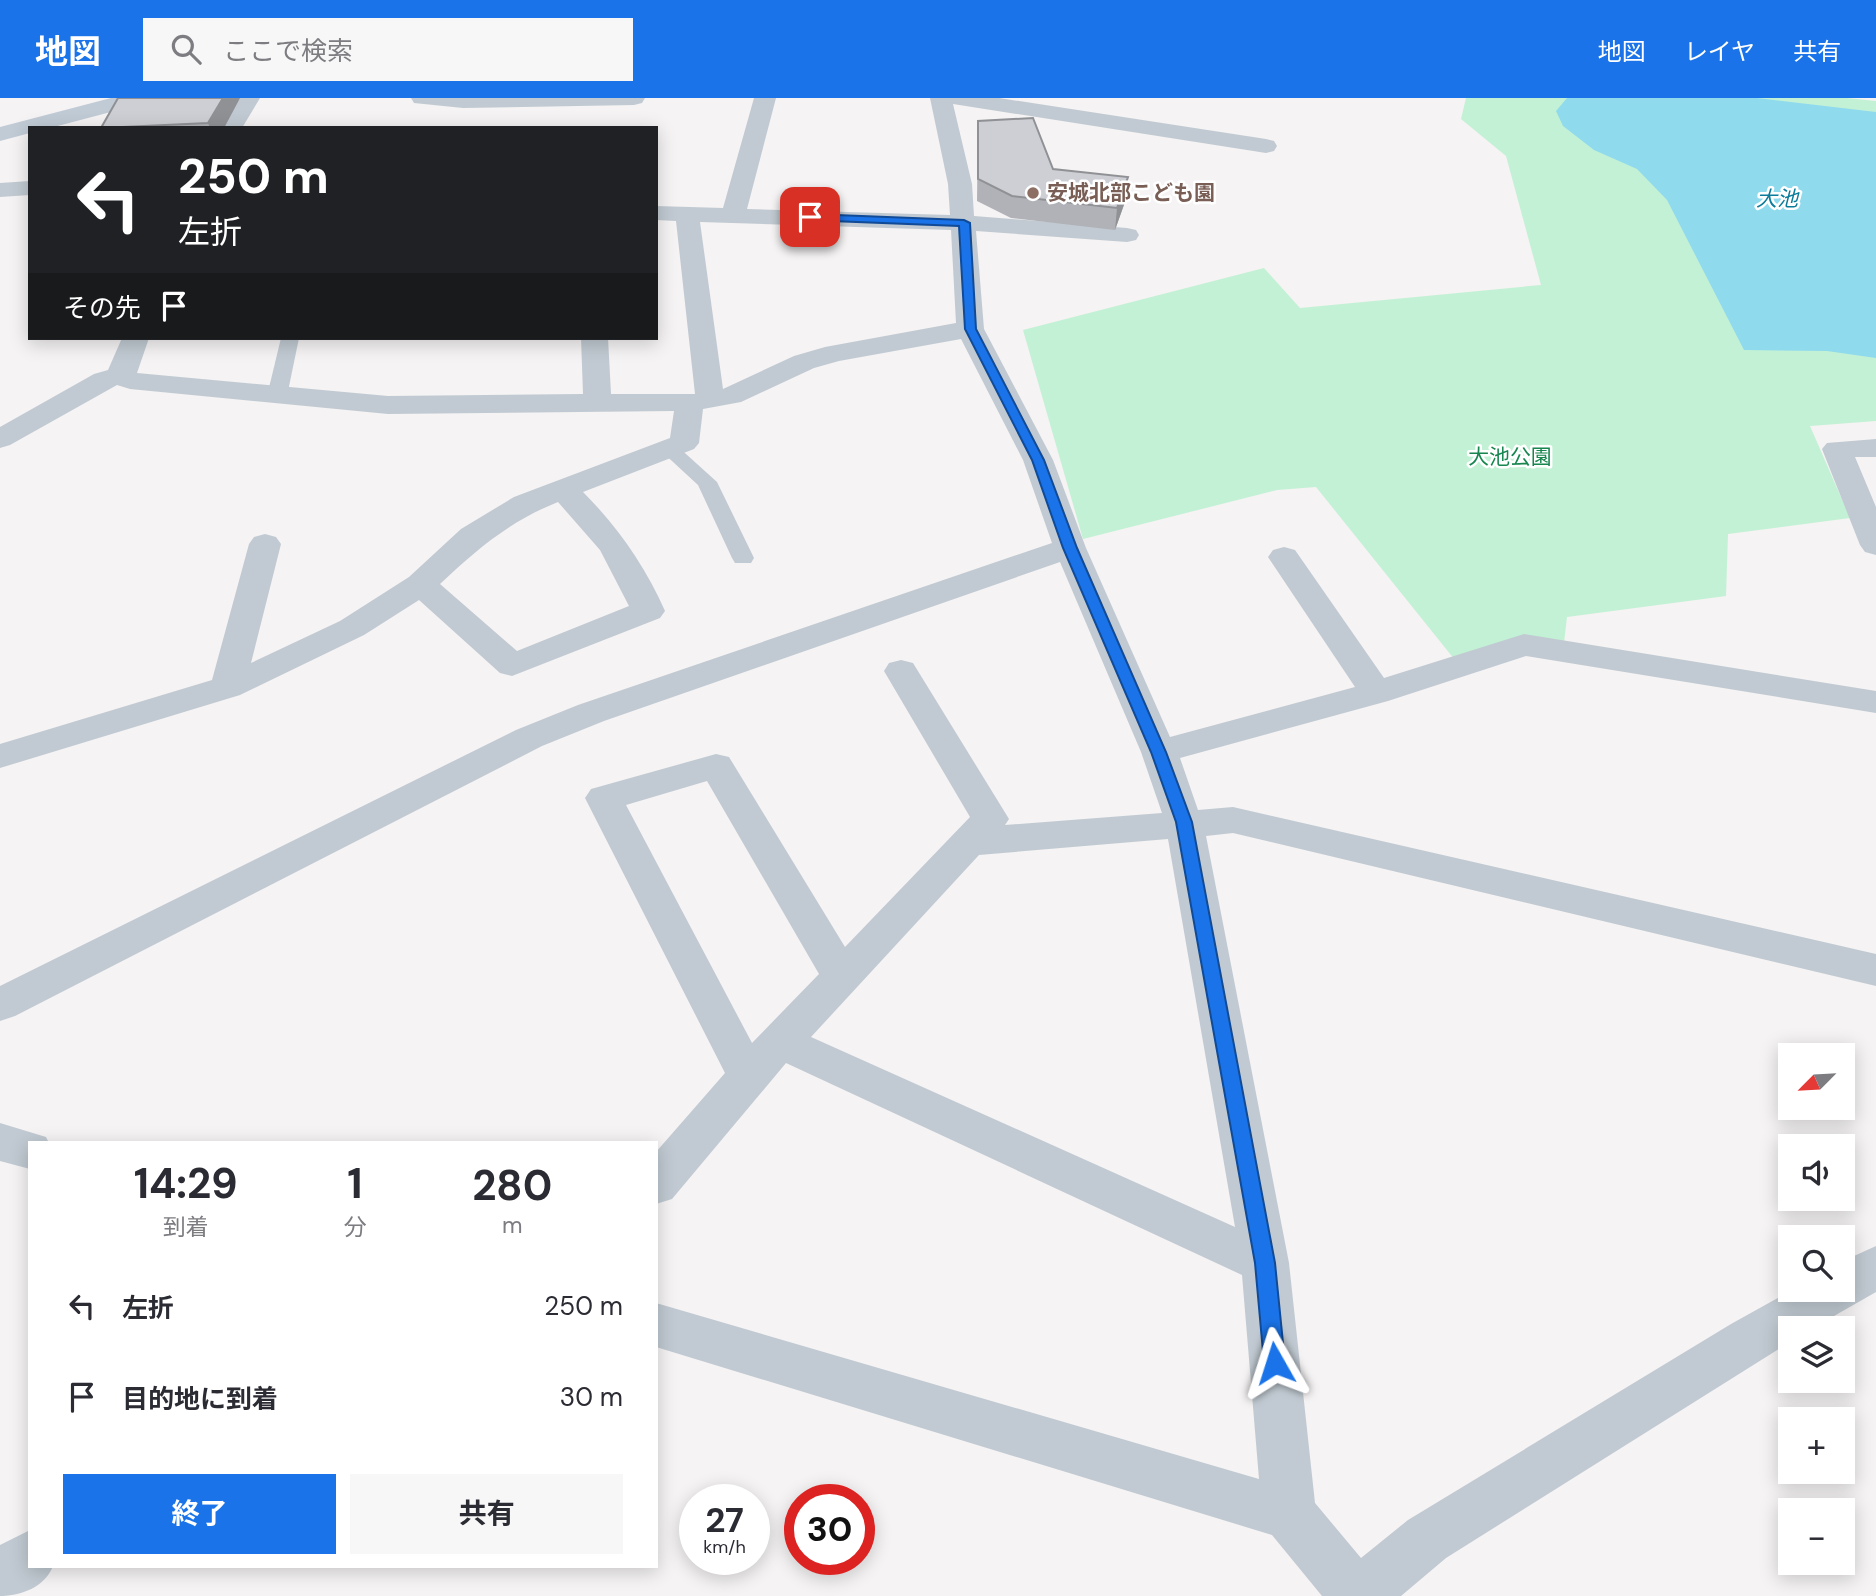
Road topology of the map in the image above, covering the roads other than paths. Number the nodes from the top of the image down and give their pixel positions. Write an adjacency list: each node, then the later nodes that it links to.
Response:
1 (137, 98): 10 (street)
2 (249, 98): 11 (street)
3 (422, 98): 4 (street)
4 (634, 98)
5 (765, 98): 19 (street)
6 (941, 98): 20 (street)
7 (956, 98): 9 (street)
8 (1145, 107): 9 (street)
9 (1130, 125): 14 (street)
10 (30, 126)
11 (232, 126)
12 (28, 127): 13 (street)
13 (0, 134)
14 (1266, 146)
15 (28, 188): 16 (street)
16 (0, 190)
17 (658, 213): 18 (street)
18 (687, 213): 19 (street); 29 (street)
19 (733, 214): 20 (street)
20 (964, 223): 21 (street); 22 (street)
21 (1127, 235)
22 (970, 329): 29 (street); 36 (street)
23 (134, 340): 26 (street)
24 (290, 340): 27 (lane)
25 (595, 340): 28 (street)
26 (120, 375): 27 (street); 30 (street)
27 (277, 396): 28 (street)
28 (597, 402): 29 (street)
29 (700, 402): 32 (street)
30 (0, 439)
31 (1876, 448): 35 (street)
32 (669, 449): 33 (street); 38 (lane)
33 (562, 489): 39 (street); 39 (street)
34 (265, 544): 41 (street)
35 (1876, 545)
36 (1070, 548): 44 (street); 50 (street)
37 (1284, 557): 42 (street)
38 (743, 558)
39 (421, 584): 41 (street)
40 (901, 671): 47 (street)
41 (228, 687): 45 (street)
42 (1376, 693): 43 (street); 44 (street)
43 (1876, 702)
44 (1159, 752): 46 (street)
45 (0, 756)
46 (1184, 822): 47 (street); 48 (street); 56 (street)
47 (968, 842): 49 (street)
48 (1876, 970)
49 (843, 978): 51 (street); 52 (street)
50 (0, 1005)
51 (781, 1042): 52 (street); 56 (street)
52 (747, 1076): 55 (street)
53 (0, 1142): 54 (street)
54 (28, 1149)
55 (658, 1183)
56 (1265, 1263): 61 (street)
57 (1876, 1267): 58 (street)
58 (1855, 1279)
59 (1815, 1302): 64 (street)
60 (658, 1326): 61 (street)
61 (1289, 1514): 64 (street)
62 (28, 1558): 63 (street)
63 (0, 1577)
64 (1357, 1596)

